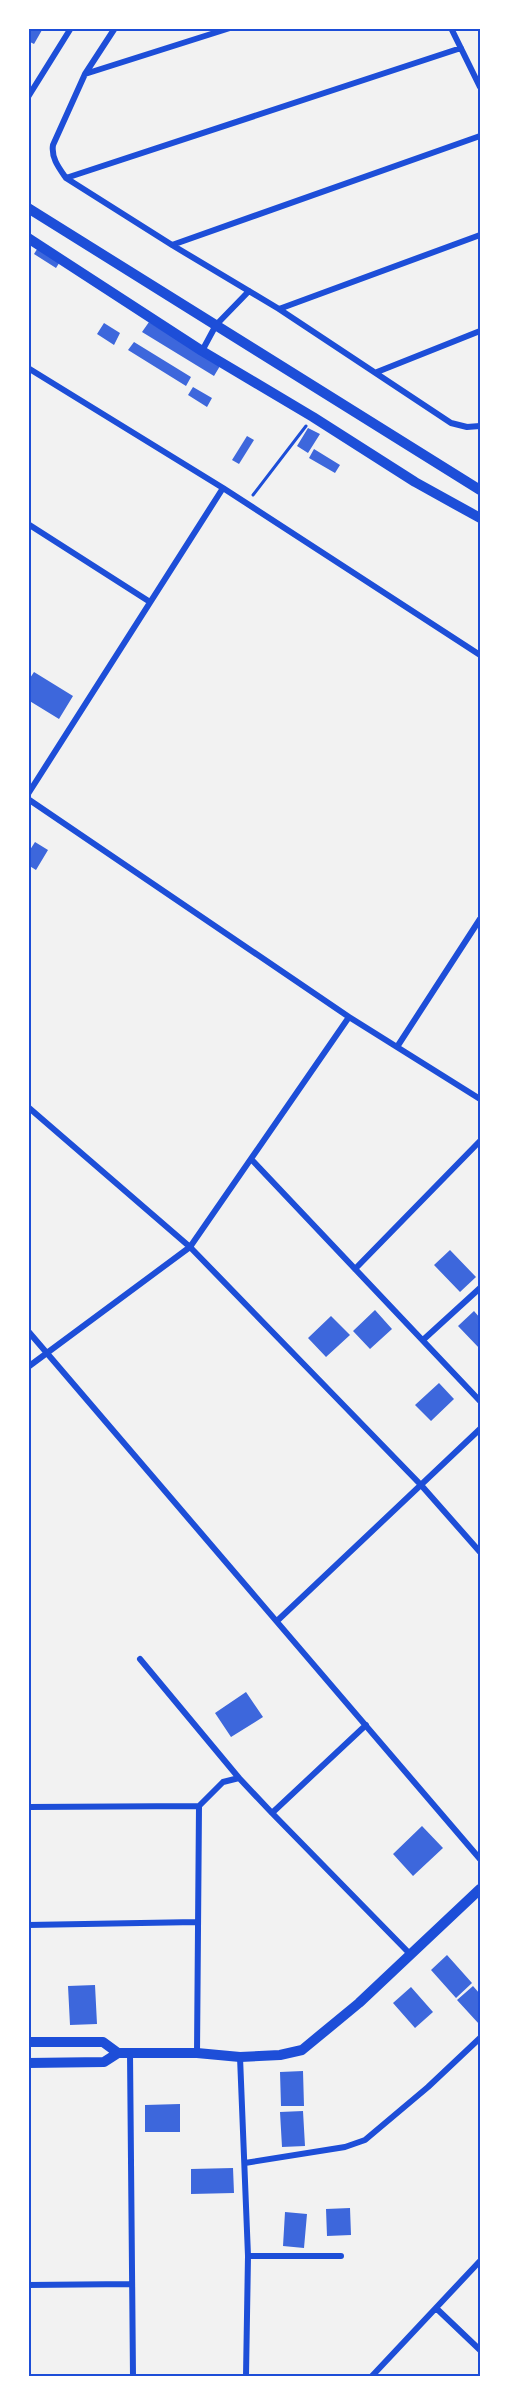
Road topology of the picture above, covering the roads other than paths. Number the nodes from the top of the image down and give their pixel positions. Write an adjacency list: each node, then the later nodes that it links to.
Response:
1 (71, 28): 8 (street)
2 (115, 28): 6 (street)
3 (230, 28): 6 (street)
4 (451, 28): 5 (street)
5 (461, 48): 7 (street); 10 (street)
6 (85, 74): 10 (street)
7 (480, 87)
8 (28, 97)
9 (480, 136): 14 (street)
10 (66, 178): 14 (street)
11 (28, 208): 17 (street)
12 (480, 235): 16 (street)
13 (28, 238): 19 (street)
14 (172, 245): 15 (street)
15 (249, 291): 16 (street); 17 (street)
16 (279, 309): 21 (street)
17 (216, 325): 19 (street); 24 (street)
18 (480, 331): 21 (street)
19 (202, 351): 25 (street)
20 (28, 368): 23 (street)
21 (376, 372): 22 (street)
22 (480, 426)
23 (223, 488): 27 (street); 28 (street)
24 (480, 490)
25 (480, 518)
26 (28, 524): 27 (street)
27 (150, 602): 29 (street)
28 (480, 655)
29 (28, 794)
30 (28, 799): 32 (street)
31 (480, 919): 33 (street)
32 (349, 1017): 33 (street); 37 (street)
33 (397, 1047): 34 (street)
34 (480, 1099)
35 (28, 1107): 38 (street)
36 (480, 1141): 39 (street)
37 (252, 1160): 38 (street); 39 (street)
38 (190, 1247): 43 (street); 47 (street)
39 (356, 1269): 42 (street)
40 (480, 1288): 42 (street)
41 (28, 1330): 43 (street)
42 (423, 1340): 45 (street)
43 (47, 1352): 44 (street); 49 (street)
44 (28, 1367)
45 (480, 1401)
46 (480, 1429): 47 (street)
47 (421, 1485): 48 (street); 49 (street)
48 (480, 1551)
49 (277, 1621): 51 (street)
50 (140, 1659): 52 (street)
51 (366, 1725): 55 (street); 56 (street)
52 (239, 1778): 53 (street); 55 (street)
53 (199, 1806): 54 (street); 58 (street)
54 (28, 1807)
55 (272, 1813): 60 (street)
56 (480, 1859)
57 (480, 1889): 60 (street)
58 (197, 1922): 59 (street); 63 (street)
59 (28, 1925)
60 (411, 1955): 65 (street)
61 (28, 2042): 64 (street)
62 (479, 2042): 67 (street)
63 (197, 2052): 64 (street); 65 (street)
64 (124, 2053): 66 (street); 71 (street)
65 (240, 2057): 67 (street)
66 (28, 2063)
67 (244, 2163): 68 (street)
68 (248, 2256): 69 (street); 76 (street)
69 (342, 2256)
70 (480, 2261): 73 (street)
71 (132, 2284): 72 (street); 75 (street)
72 (28, 2285)
73 (436, 2308): 74 (street); 77 (street)
74 (480, 2350)
75 (133, 2376)
76 (246, 2376)
77 (372, 2376)

